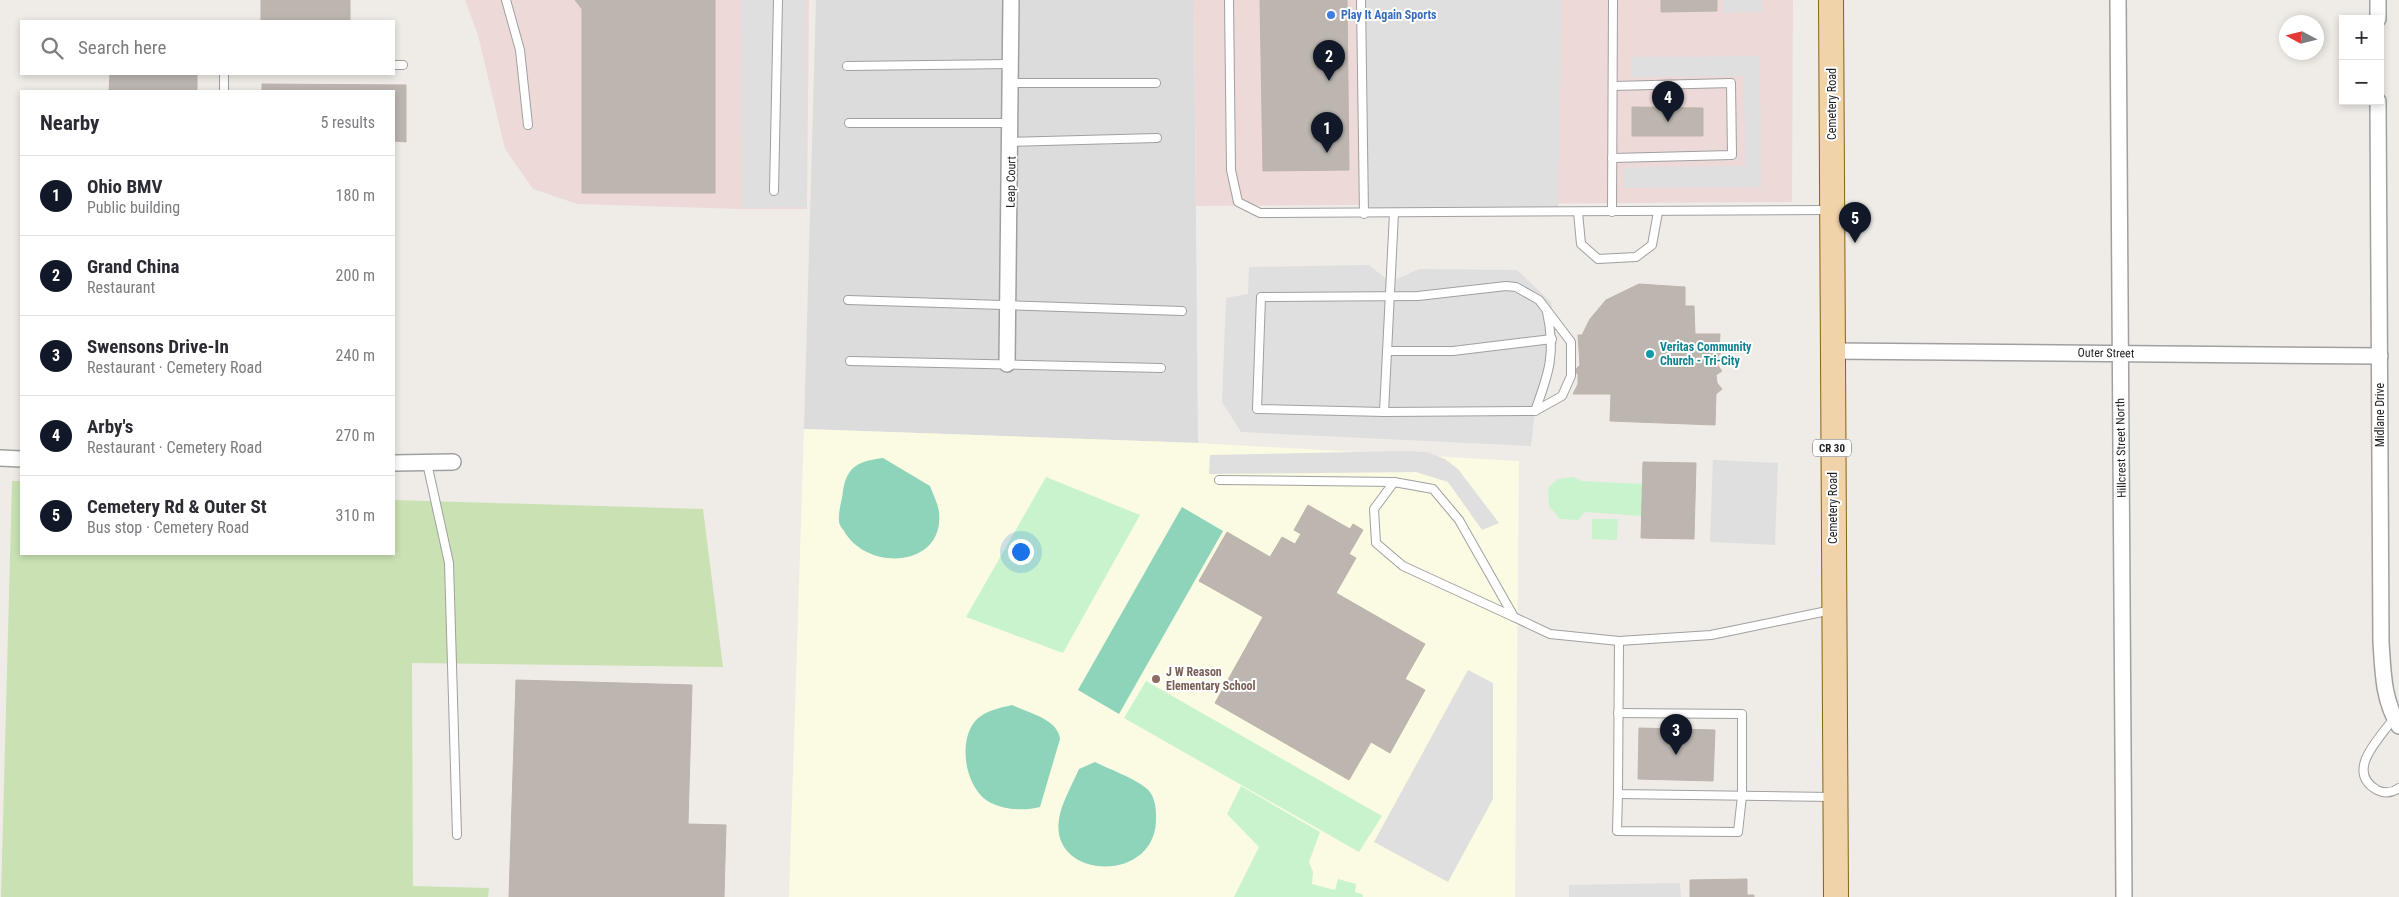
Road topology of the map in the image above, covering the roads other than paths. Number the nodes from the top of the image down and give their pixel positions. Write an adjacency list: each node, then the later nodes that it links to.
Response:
1 (506, 0): 23 (lane)
2 (778, 0): 27 (lane)
3 (1011, 0): 11 (street, Leap Court)
4 (1229, 0): 33 (lane)
5 (1361, 0): 33 (lane)
6 (1613, 0): 18 (lane)
7 (1831, 0): 28 (main road, Cemetery Road / CR 30)
8 (2118, 0): 42 (street, Hillcrest Street North)
9 (2378, 0): 10 (street)
10 (2378, 15)
11 (1012, 64): 14 (lane); 17 (street, Leap Court)
12 (395, 65): 13 (lane)
13 (403, 65)
14 (847, 66)
15 (224, 75): 19 (lane)
16 (1156, 82): 17 (lane)
17 (1011, 83): 22 (street, Leap Court)
18 (1613, 86): 26 (lane); 26 (lane)
19 (224, 90)
20 (2378, 105): 43 (street, Midlane Drive)
21 (849, 123): 22 (lane)
22 (1011, 123): 25 (street, Leap Court)
23 (528, 125)
24 (1157, 138): 25 (lane)
25 (1011, 142): 36 (street, Leap Court)
26 (1612, 158): 30 (lane)
27 (774, 191)
28 (1832, 210): 31 (lane); 41 (main road, Cemetery Road / CR 30)
29 (1578, 212): 30 (lane); 31 (lane); 32 (lane)
30 (1612, 212): 31 (lane)
31 (1658, 212)
32 (1394, 213): 33 (lane); 34 (lane)
33 (1364, 214)
34 (1389, 297): 37 (lane); 40 (lane); 48 (lane)
35 (848, 300): 36 (lane)
36 (1009, 304): 38 (lane); 45 (street, Leap Court)
37 (1546, 308): 39 (lane); 47 (lane)
38 (1182, 311)
39 (1552, 339): 40 (lane); 47 (lane)
40 (1387, 351): 48 (lane)
41 (1832, 351): 42 (street, Outer Street); 56 (main road, Cemetery Road / CR 30)
42 (2120, 353): 43 (street, Outer Street); 67 (street, Hillcrest Street North)
43 (2380, 356): 60 (street, Midlane Drive)
44 (850, 361): 45 (lane)
45 (1007, 364): 46 (lane)
46 (1161, 368)
47 (1535, 411): 48 (lane)
48 (1384, 412)
49 (0, 458): 50 (street)
50 (20, 459)
51 (453, 462): 53 (street)
52 (395, 463): 53 (street)
53 (427, 463): 65 (lane)
54 (1218, 480): 55 (lane)
55 (1394, 482): 57 (lane); 57 (lane)
56 (1834, 610): 58 (lane); 64 (main road, Cemetery Road / CR 30)
57 (1514, 617): 58 (lane)
58 (1619, 641): 59 (lane)
59 (1618, 713): 62 (lane); 63 (lane)
60 (2397, 722): 61 (lane)
61 (2399, 788)
62 (1618, 794): 63 (lane); 63 (lane)
63 (1742, 796): 64 (lane)
64 (1835, 797): 66 (main road, Cemetery Road / CR 30)
65 (457, 835)
66 (1836, 897)
67 (2124, 897)

